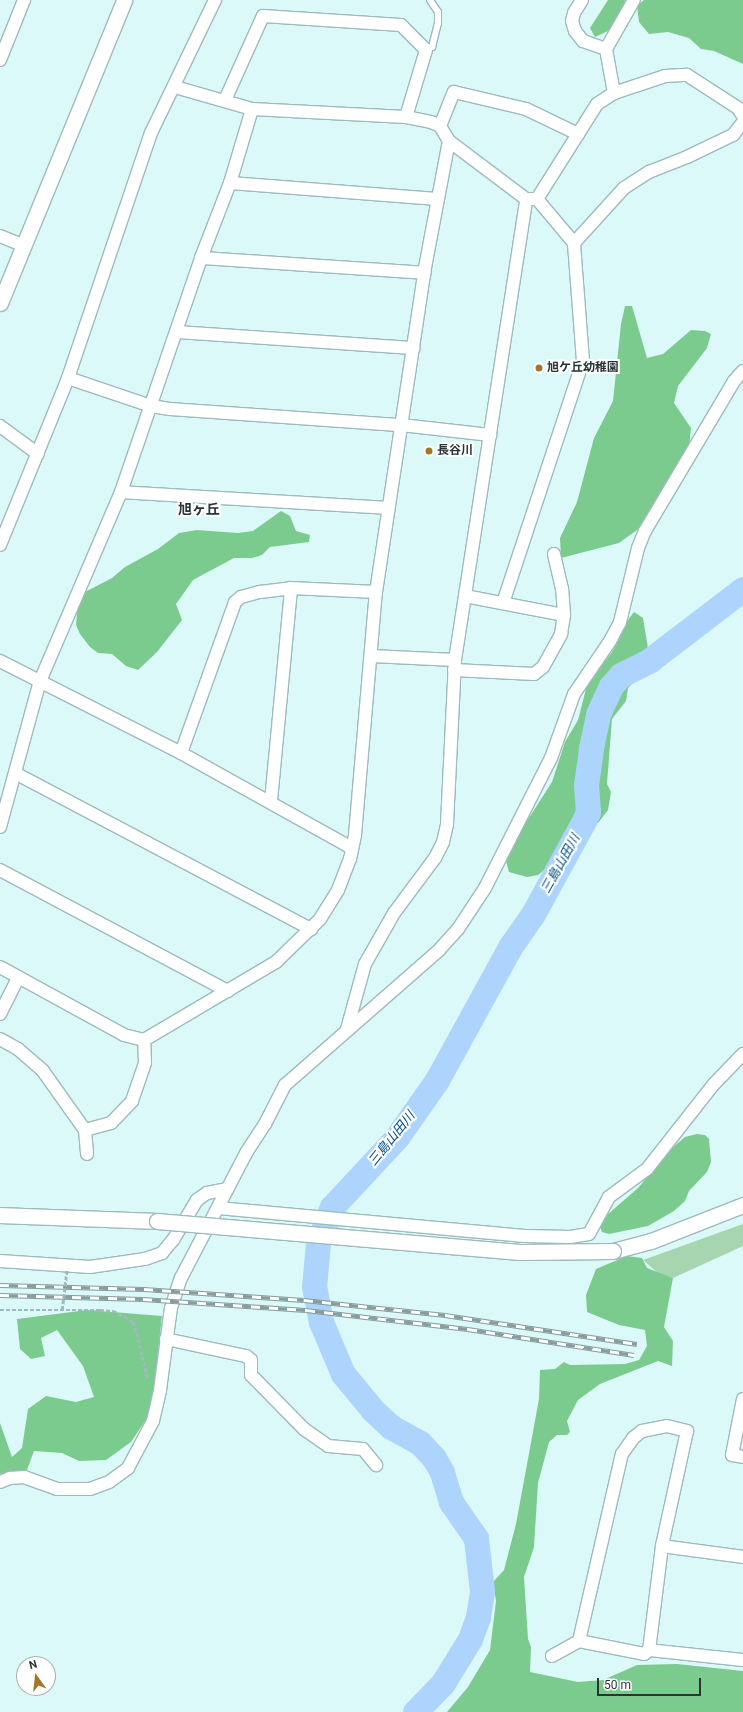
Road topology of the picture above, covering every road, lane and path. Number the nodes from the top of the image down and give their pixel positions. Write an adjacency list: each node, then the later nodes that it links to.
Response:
1 (24, 0): 9 (street)
2 (124, 0): 25 (street)
3 (215, 0): 10 (street)
4 (430, 0): 8 (lane)
5 (582, 0): 7 (street)
6 (634, 0): 7 (street)
7 (606, 49): 11 (street)
8 (426, 50): 12 (street); 15 (street)
9 (0, 60)
10 (175, 87): 12 (street); 32 (street)
11 (614, 93): 14 (street); 18 (street)
12 (225, 100): 13 (street)
13 (252, 109): 15 (street); 20 (street)
14 (743, 116)
15 (406, 117): 17 (street)
16 (743, 122): 24 (street)
17 (440, 126): 18 (street); 19 (street)
18 (578, 134): 22 (street)
19 (449, 141): 21 (street); 22 (street)
20 (230, 183): 21 (street); 26 (street)
21 (437, 199): 27 (street)
22 (531, 199): 24 (street); 36 (street)
23 (0, 236): 25 (street)
24 (574, 244): 45 (street)
25 (25, 246): 28 (street)
26 (200, 258): 27 (street); 29 (street)
27 (424, 273): 30 (street)
28 (0, 303)
29 (176, 332): 30 (street); 33 (street)
30 (413, 348): 34 (street)
31 (743, 371): 62 (street)
32 (68, 378): 33 (street); 37 (street)
33 (151, 406): 34 (street); 38 (street)
34 (401, 425): 36 (street); 39 (street)
35 (0, 426): 37 (street)
36 (490, 435): 44 (street)
37 (38, 454): 40 (street)
38 (120, 492): 39 (street); 50 (street)
39 (388, 508): 43 (street)
40 (0, 545)
41 (554, 554): 46 (street)
42 (291, 588): 43 (street); 51 (street); 53 (street)
43 (376, 592): 47 (street)
44 (465, 596): 45 (street); 49 (street)
45 (503, 603): 46 (street)
46 (564, 615): 49 (street)
47 (371, 656): 49 (street); 55 (street)
48 (0, 661): 50 (street)
49 (455, 665): 62 (street)
50 (40, 681): 51 (street); 52 (street)
51 (181, 753): 53 (street)
52 (15, 773): 54 (street); 57 (street)
53 (271, 801): 55 (street)
54 (0, 827)
55 (352, 848): 57 (street)
56 (0, 870): 60 (street)
57 (311, 929): 60 (street)
58 (0, 968): 59 (street)
59 (18, 978): 61 (street); 64 (street)
60 (228, 991): 64 (street)
61 (0, 1014)
62 (347, 1029): 68 (street)
63 (0, 1039): 66 (street)
64 (144, 1040): 66 (street)
65 (743, 1054): 70 (street)
66 (85, 1130): 67 (street)
67 (87, 1154)
68 (228, 1189): 70 (street); 72 (street)
69 (743, 1205): 71 (street, bridge)
70 (218, 1208): 76 (street)
71 (0, 1215)
72 (0, 1261)
73 (67, 1268): 75 (path, bridge)
74 (0, 1310): 75 (path)
75 (62, 1310): 77 (path)
76 (166, 1339): 77 (street); 80 (street)
77 (160, 1388): 81 (street)
78 (743, 1399): 79 (street)
79 (743, 1457)
80 (376, 1465)
81 (0, 1482)
82 (662, 1546): 83 (street); 84 (street); 85 (street)
83 (743, 1557)
84 (579, 1641): 85 (street); 86 (street)
85 (649, 1650): 87 (street)
86 (552, 1656)
87 (743, 1660)

